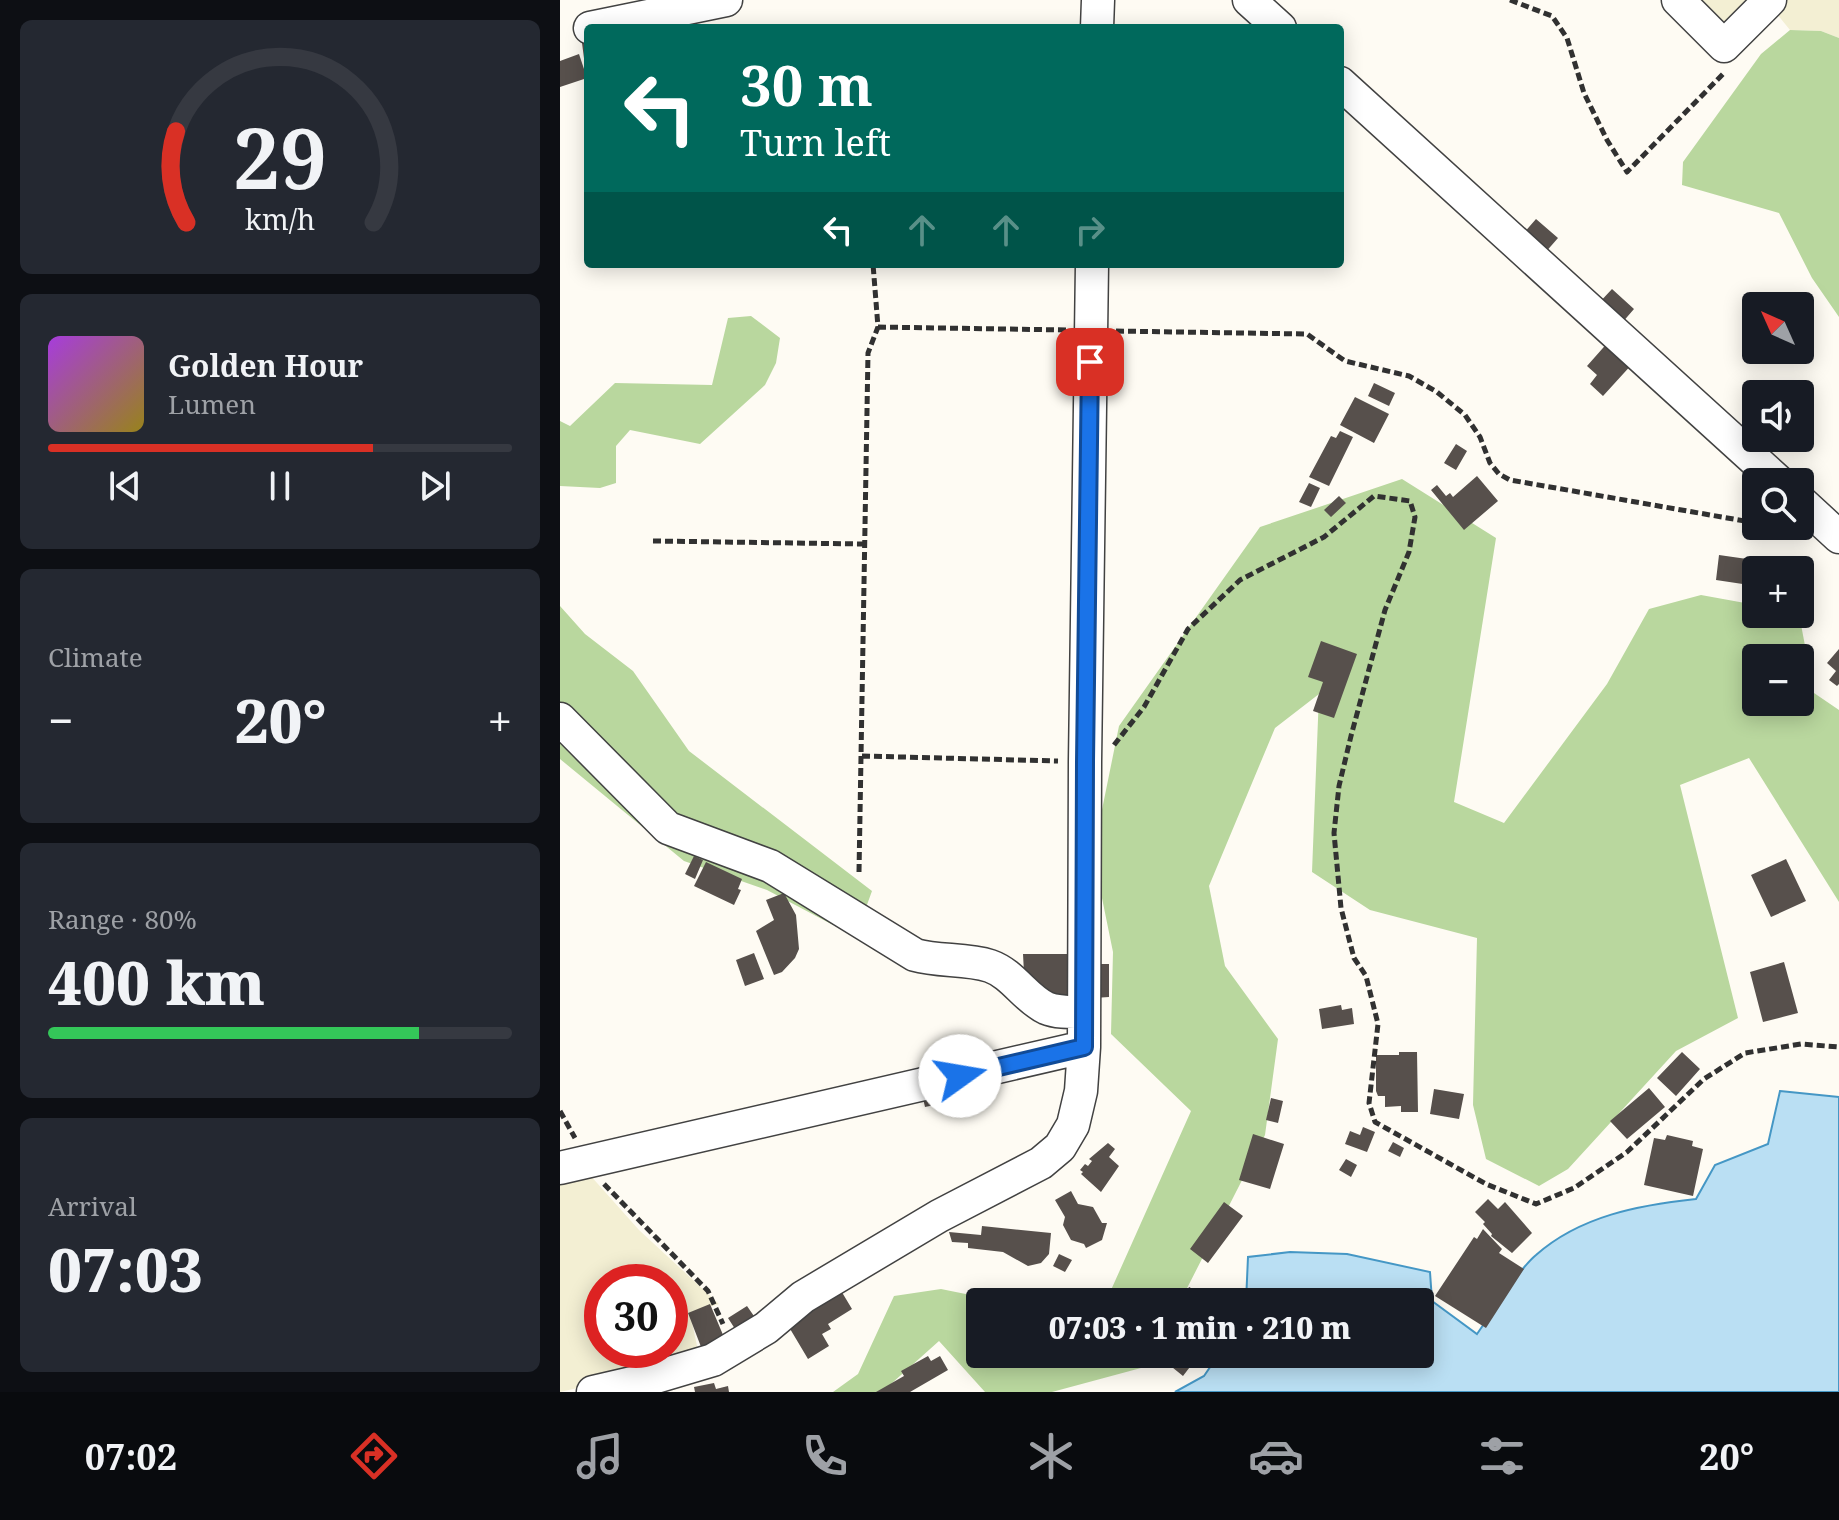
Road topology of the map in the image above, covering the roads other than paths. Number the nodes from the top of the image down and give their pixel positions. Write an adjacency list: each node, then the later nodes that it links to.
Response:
1 (726, 0): 6 (street)
2 (1098, 0): 7 (street)
3 (1249, 0): 8 (street)
4 (1678, 0): 5 (street)
5 (1770, 0)
6 (609, 24)
7 (1097, 24)
8 (1276, 24)
9 (560, 25): 10 (street)
10 (584, 27)
11 (1344, 87): 13 (street)
12 (1092, 268): 17 (street)
13 (1764, 468)
14 (1814, 514): 15 (street)
15 (1839, 537)
16 (560, 719): 17 (street)
17 (1084, 1012): 18 (street)
18 (1084, 1047): 19 (street); 20 (street)
19 (574, 1164)
20 (593, 1392)

